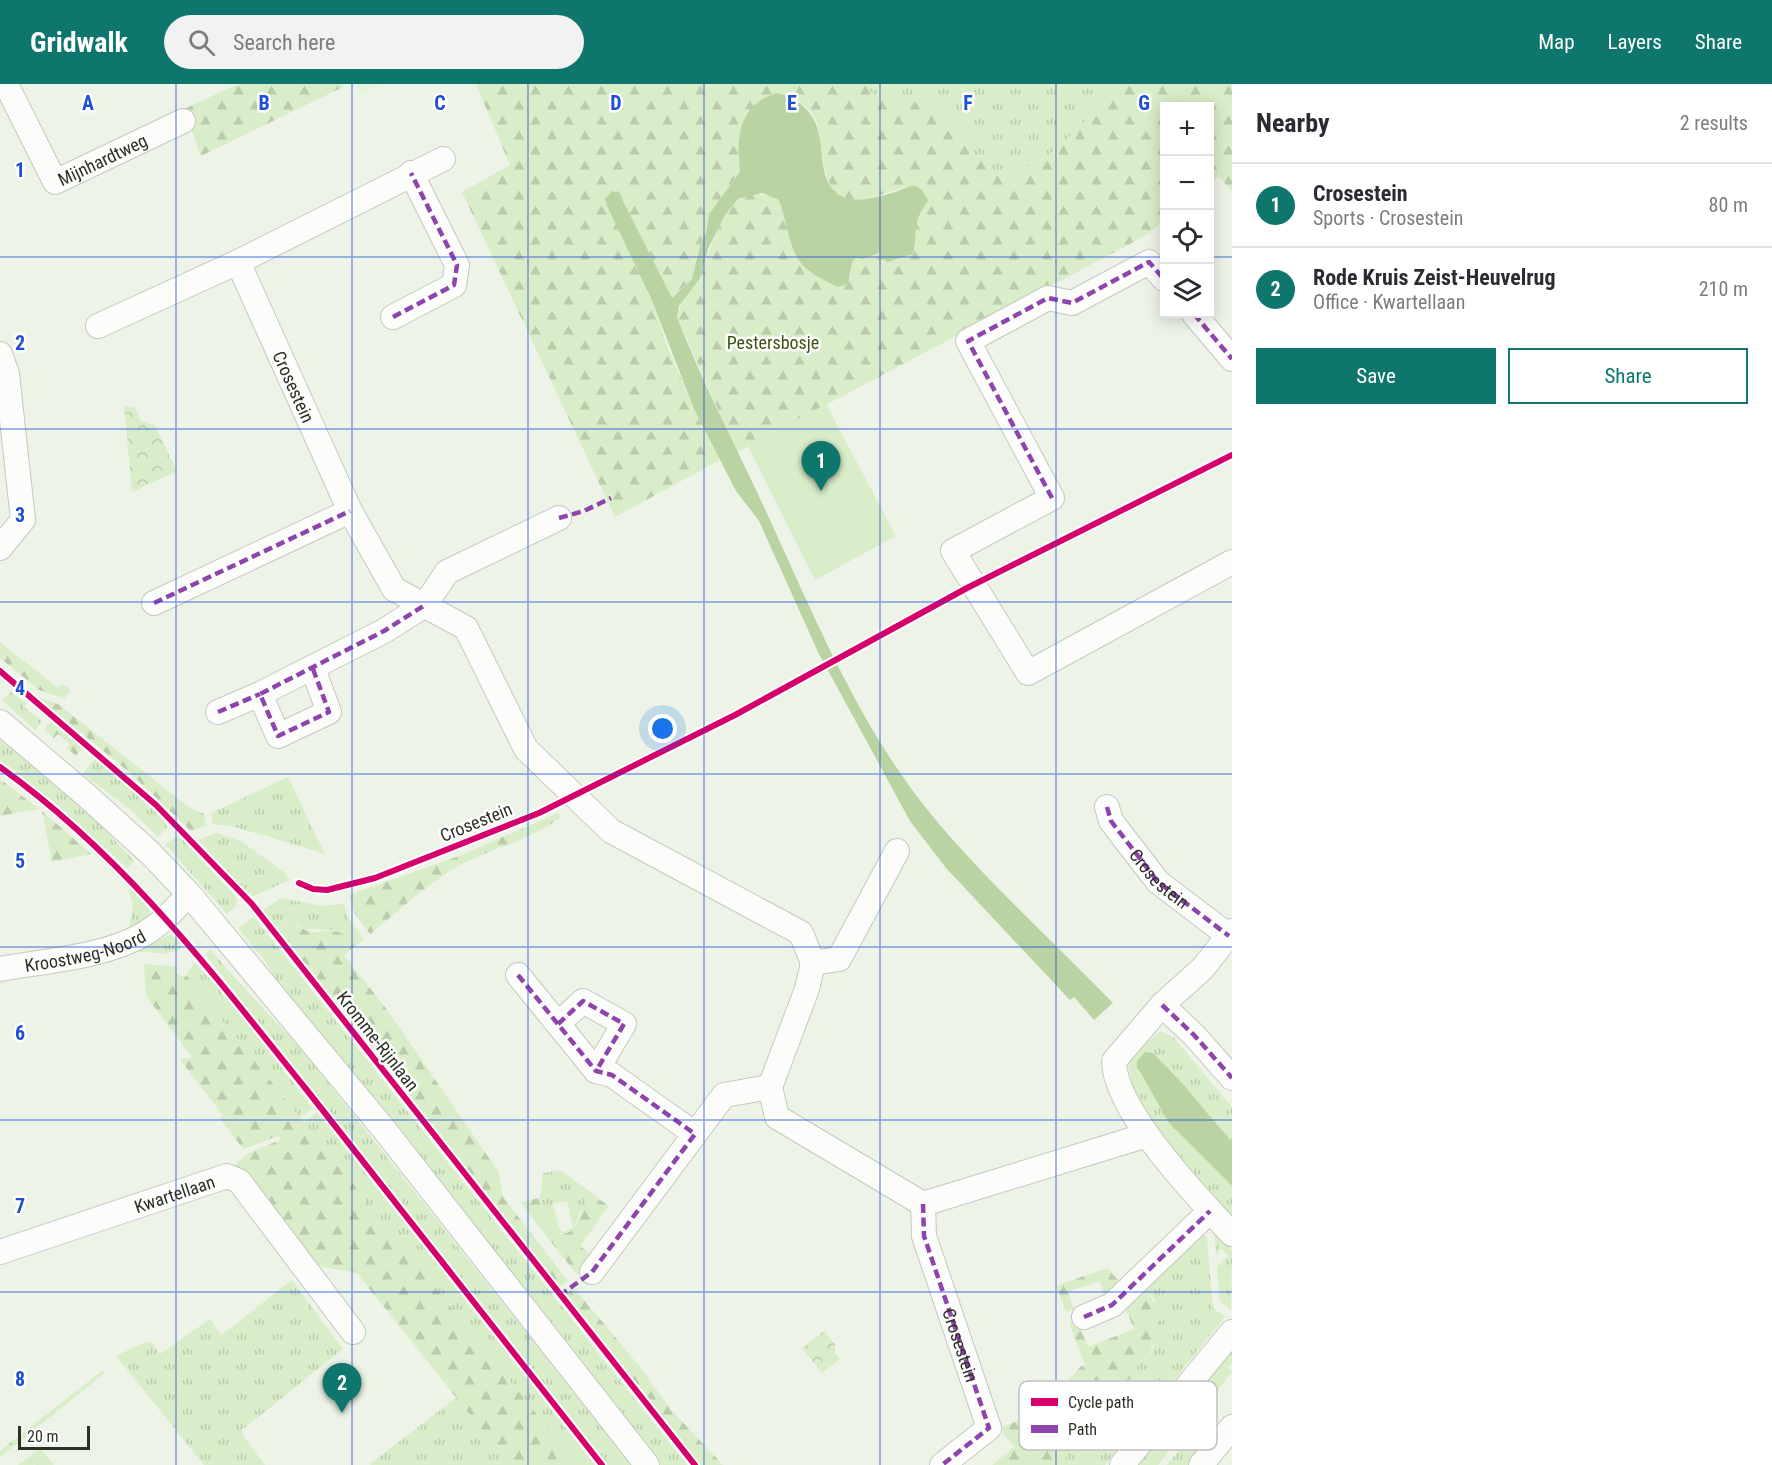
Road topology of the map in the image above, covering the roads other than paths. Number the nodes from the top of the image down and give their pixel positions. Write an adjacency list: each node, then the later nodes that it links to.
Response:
1 (5, 89): 2 (street, Mijnhardtweg)
2 (183, 121)
3 (443, 159): 4 (street)
4 (411, 173): 5 (street); 7 (street)
5 (238, 262): 9 (street); 12 (street, Crosestein)
6 (1160, 274): 15 (street)
7 (393, 317)
8 (1197, 318): 11 (street)
9 (98, 326)
10 (0, 354): 14 (street)
11 (1232, 359)
12 (351, 511): 16 (street); 17 (street, Crosestein)
13 (559, 518): 17 (street)
14 (8, 532)
15 (1232, 562)
16 (154, 603)
17 (425, 605): 18 (street); 26 (street, Crosestein)
18 (313, 669): 19 (street); 19 (street)
19 (260, 694): 20 (street)
20 (218, 711)
21 (0, 722): 24 (street)
22 (1107, 807): 25 (street, Crosestein)
23 (897, 850): 26 (street)
24 (189, 894): 27 (street, Kroostweg-Noord); 49 (street)
25 (1231, 934): 29 (street, Crosestein)
26 (813, 963): 33 (street)
27 (0, 969)
28 (518, 975): 30 (street)
29 (1162, 1005): 32 (street); 35 (street, Crosestein)
30 (558, 1024): 31 (street); 31 (street)
31 (596, 1071): 34 (street)
32 (1232, 1078)
33 (770, 1087): 34 (street); 36 (street)
34 (695, 1134): 40 (street)
35 (1146, 1135): 36 (street); 37 (street, Crosestein)
36 (923, 1204): 50 (street, Crosestein)
37 (1210, 1211): 38 (street, Crosestein); 41 (street)
38 (1232, 1234)
39 (0, 1252): 42 (street, Kwartellaan)
40 (592, 1272)
41 (1084, 1317)
42 (353, 1332)
43 (1232, 1332): 44 (street)
44 (1191, 1381)
45 (1232, 1427): 46 (street)
46 (1217, 1445)
47 (1134, 1450): 51 (street)
48 (1213, 1450): 52 (street)
49 (647, 1465)
50 (942, 1465)
51 (1122, 1465)
52 (1201, 1465)

